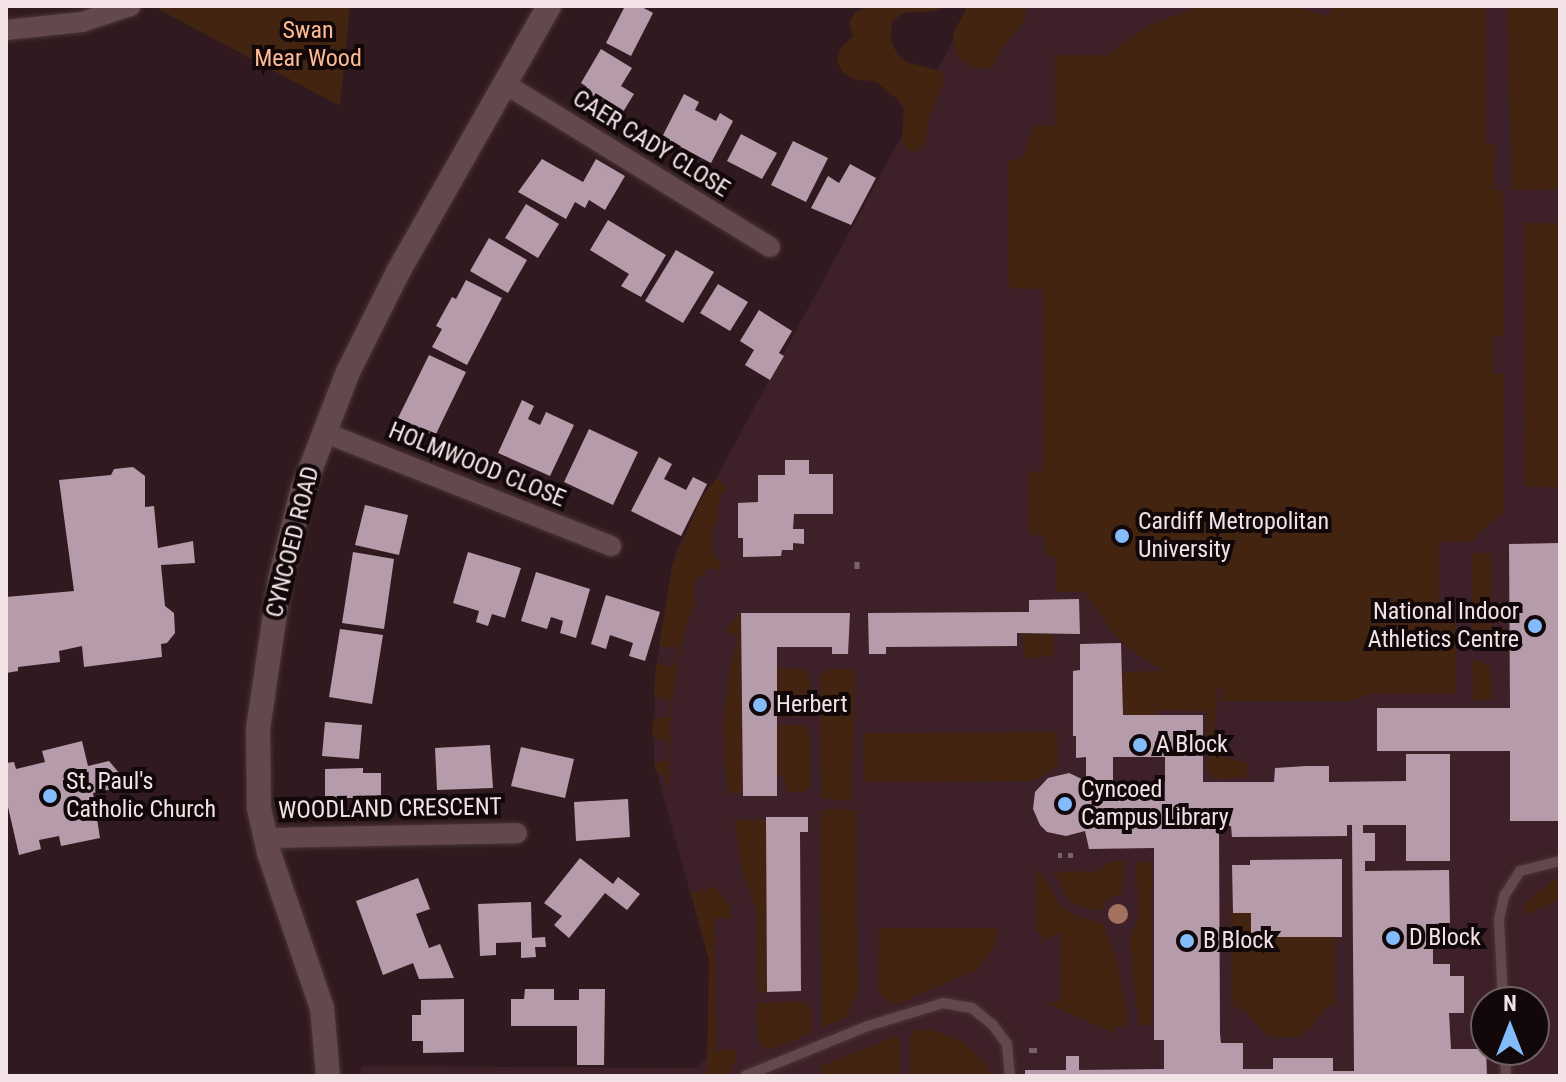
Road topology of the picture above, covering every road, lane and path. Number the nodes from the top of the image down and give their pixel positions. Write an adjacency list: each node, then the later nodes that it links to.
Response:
1 (130, 6): 3 (street)
2 (549, 6): 4 (street, CYNCOED ROAD)
3 (6, 30)
4 (505, 84): 5 (street, CAER CADY CLOSE); 6 (street, CYNCOED ROAD)
5 (770, 247)
6 (323, 432): 7 (street, HOLMWOOD CLOSE); 11 (street, CYNCOED ROAD)
7 (611, 546)
8 (857, 561): 9 (path)
9 (857, 569)
10 (517, 833): 11 (street, WOODLAND CRESCENT)
11 (265, 838): 16 (street, CYNCOED ROAD)
12 (1560, 861): 13 (lane)
13 (1502, 986)
14 (1029, 1050): 15 (path)
15 (1038, 1050)
16 (328, 1076)
17 (745, 1076): 18 (lane)
18 (1010, 1076)

